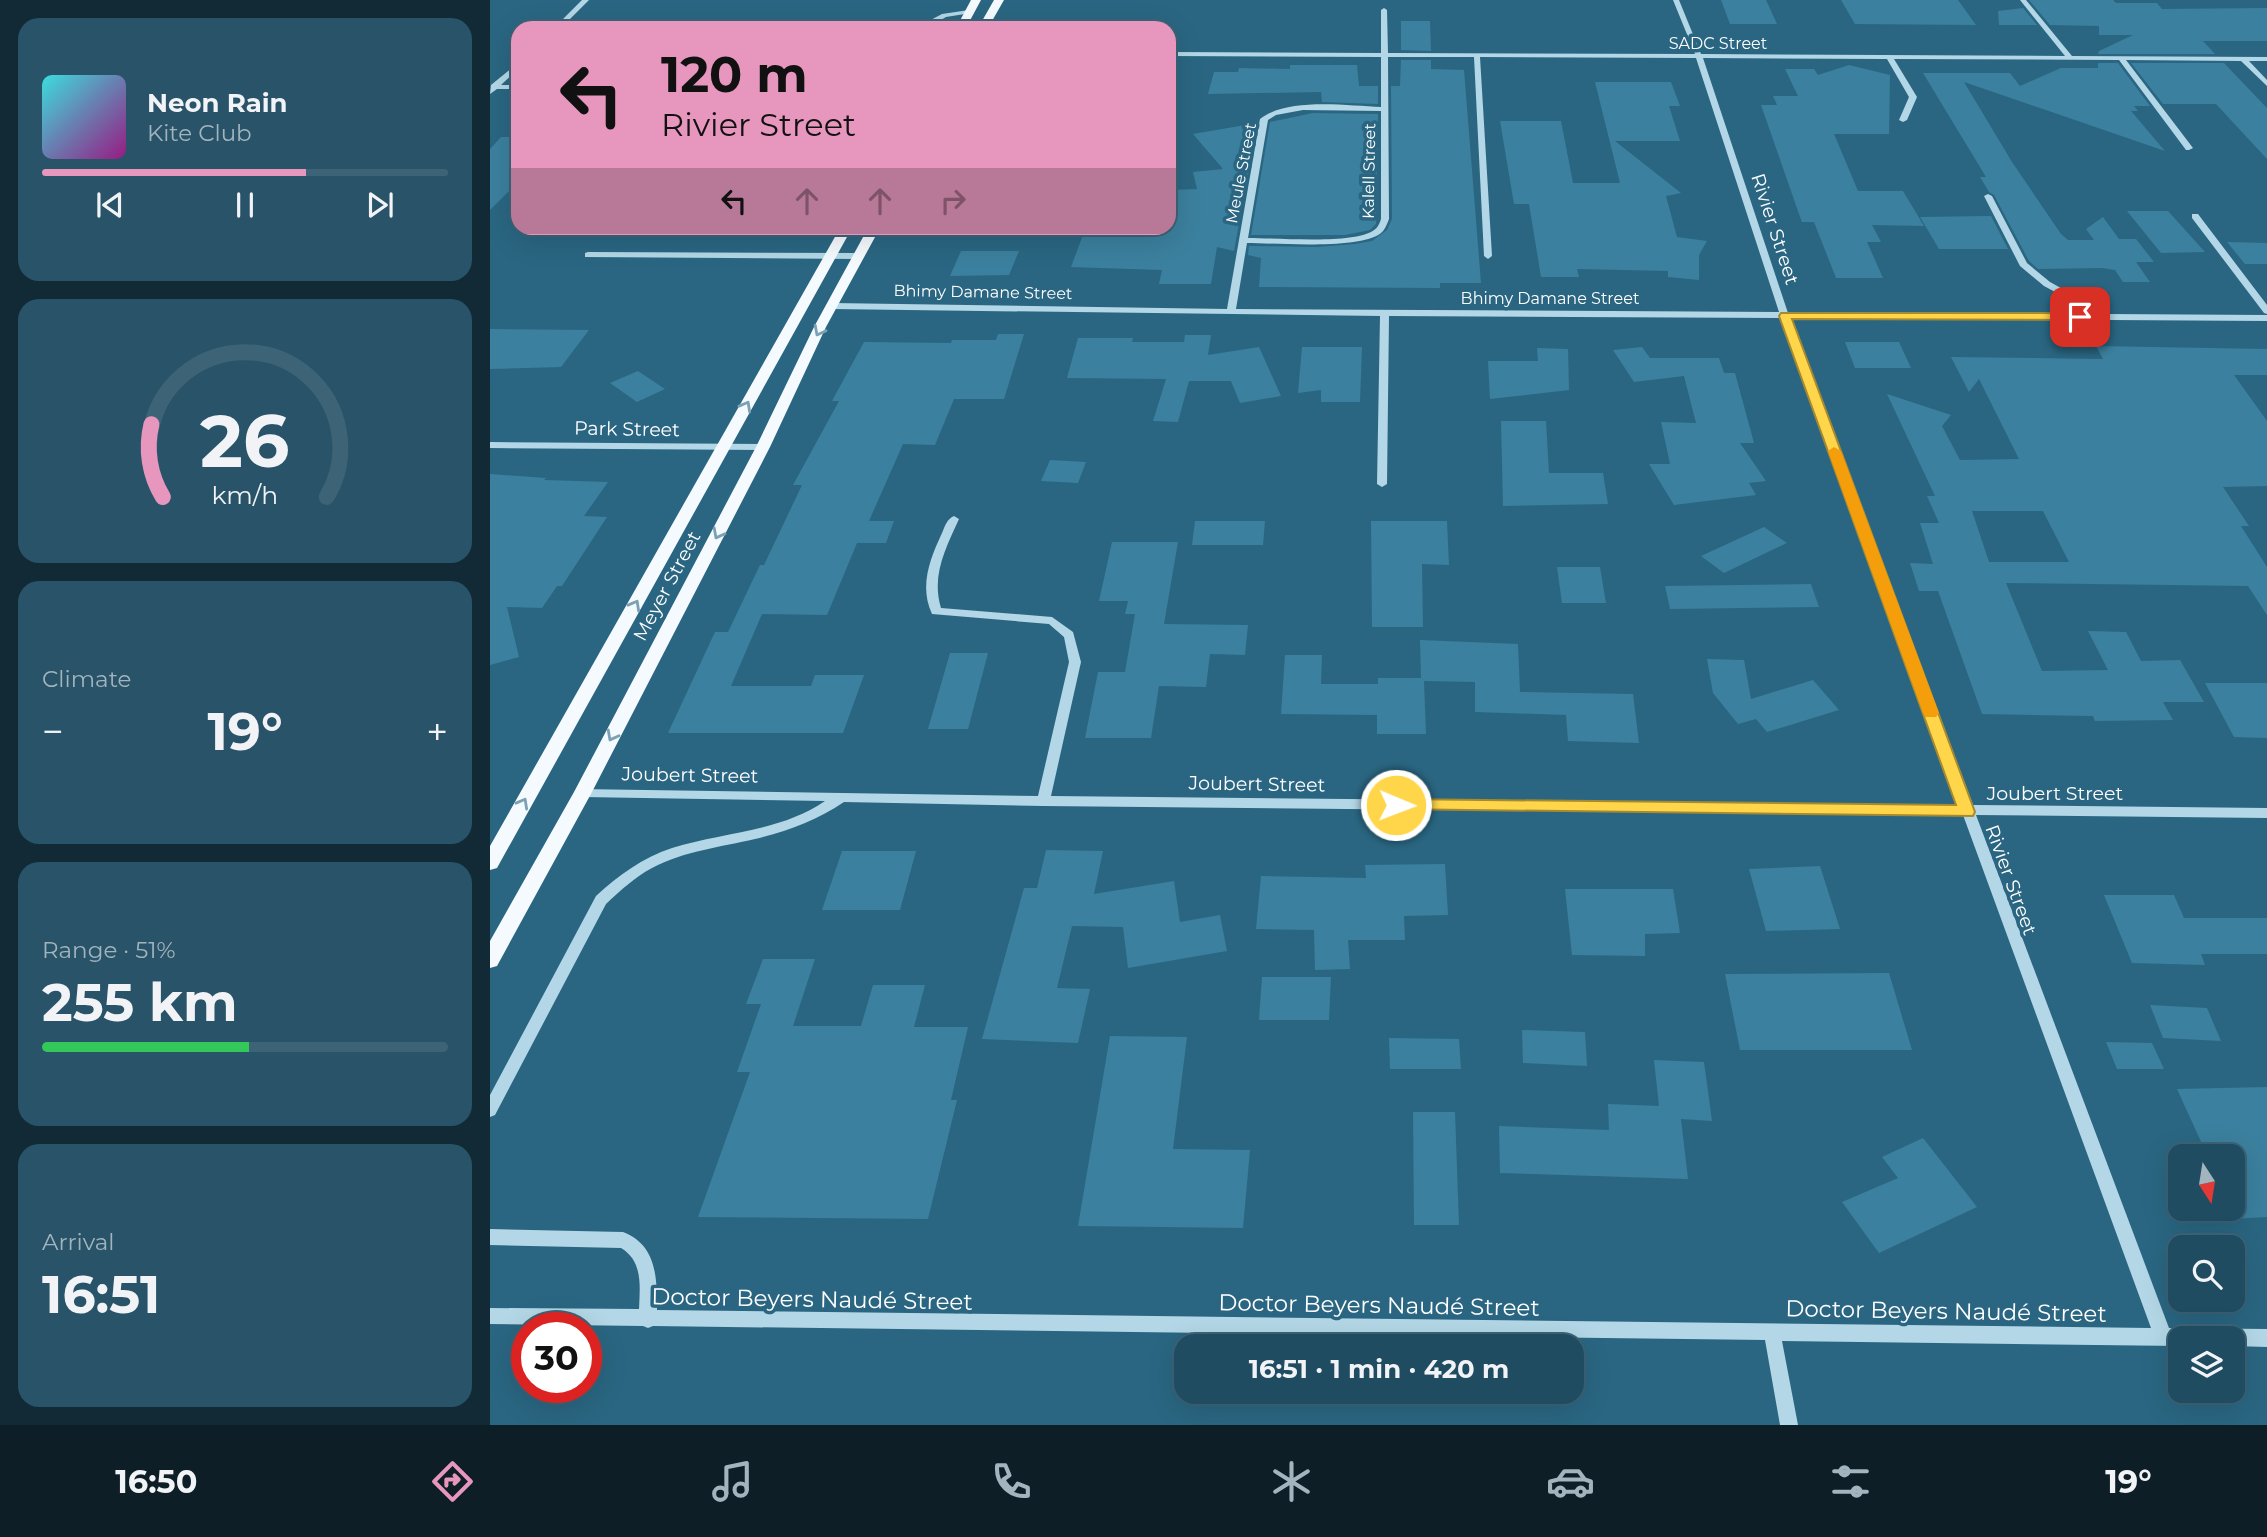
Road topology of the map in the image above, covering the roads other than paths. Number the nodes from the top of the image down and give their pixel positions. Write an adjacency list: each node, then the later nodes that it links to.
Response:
1 (586, 0): 8 (street)
2 (976, 0): 7 (main road)
3 (999, 0): 11 (main road)
4 (1676, 0): 15 (street, Rivier Street)
5 (2023, 0): 17 (street)
6 (1384, 10): 13 (street, Kalell Street)
7 (969, 12): 9 (street); 10 (main road)
8 (564, 21)
9 (934, 21)
10 (964, 21)
11 (987, 21)
12 (1176, 54): 13 (street, SADC Street)
13 (1384, 55): 14 (street, SADC Street); 25 (street, Kalell Street)
14 (1477, 56): 15 (street, SADC Street); 36 (street)
15 (1699, 57): 16 (street, SADC Street); 41 (street, Rivier Street)
16 (1889, 57): 17 (street, SADC Street); 26 (street)
17 (2070, 58): 18 (street, SADC Street)
18 (2121, 58): 19 (street, SADC Street); 27 (street)
19 (2243, 59): 20 (street, SADC Street); 22 (street)
20 (2267, 59)
21 (511, 71): 24 (street)
22 (2267, 84)
23 (511, 87): 24 (street)
24 (492, 88)
25 (1384, 109): 32 (street, Meule Street); 32 (street, Kalell Street)
26 (1903, 120)
27 (2189, 148)
28 (1988, 196): 42 (street)
29 (2196, 216): 38 (street)
30 (842, 235): 34 (main road)
31 (870, 235): 35 (main road, Meyer Street)
32 (1242, 240): 39 (street, Meule Street)
33 (588, 255): 34 (street)
34 (831, 256): 35 (street); 46 (main road, one-way to 34)
35 (859, 256): 37 (main road, Meyer Street)
36 (1488, 256)
37 (832, 306): 39 (street, Bhimy Damane Street); 45 (main road, Meyer Street, one-way to 45)
38 (2267, 311)
39 (1231, 312): 40 (street, Bhimy Damane Street)
40 (1385, 312): 41 (street, Bhimy Damane Street); 47 (street)
41 (1785, 316): 42 (street, Bhimy Damane Street); 52 (street, Rivier Street)
42 (2107, 317): 43 (street, Bhimy Damane Street)
43 (2267, 318)
44 (490, 445): 46 (street, Park Street)
45 (763, 447): 46 (street, Park Street); 49 (main road, Meyer Street, one-way to 49)
46 (723, 448): 54 (main road, one-way to 46)
47 (1382, 484)
48 (954, 519): 51 (street)
49 (583, 792): 50 (street, Joubert Street); 55 (main road, Meyer Street)
50 (840, 798): 51 (street, Joubert Street); 56 (street)
51 (1043, 801): 52 (street, Joubert Street)
52 (1967, 812): 53 (street, Joubert Street); 61 (street, Rivier Street)
53 (2267, 813)
54 (490, 863)
55 (490, 960)
56 (490, 1110)
57 (490, 1237): 59 (street)
58 (490, 1316): 59 (street, Doctor Beyers Naudé Street)
59 (648, 1320): 60 (street, Doctor Beyers Naudé Street)
60 (1772, 1332): 61 (street, Doctor Beyers Naudé Street); 63 (street)
61 (2163, 1336): 62 (street, Doctor Beyers Naudé Street)
62 (2267, 1338)
63 (1789, 1425)

